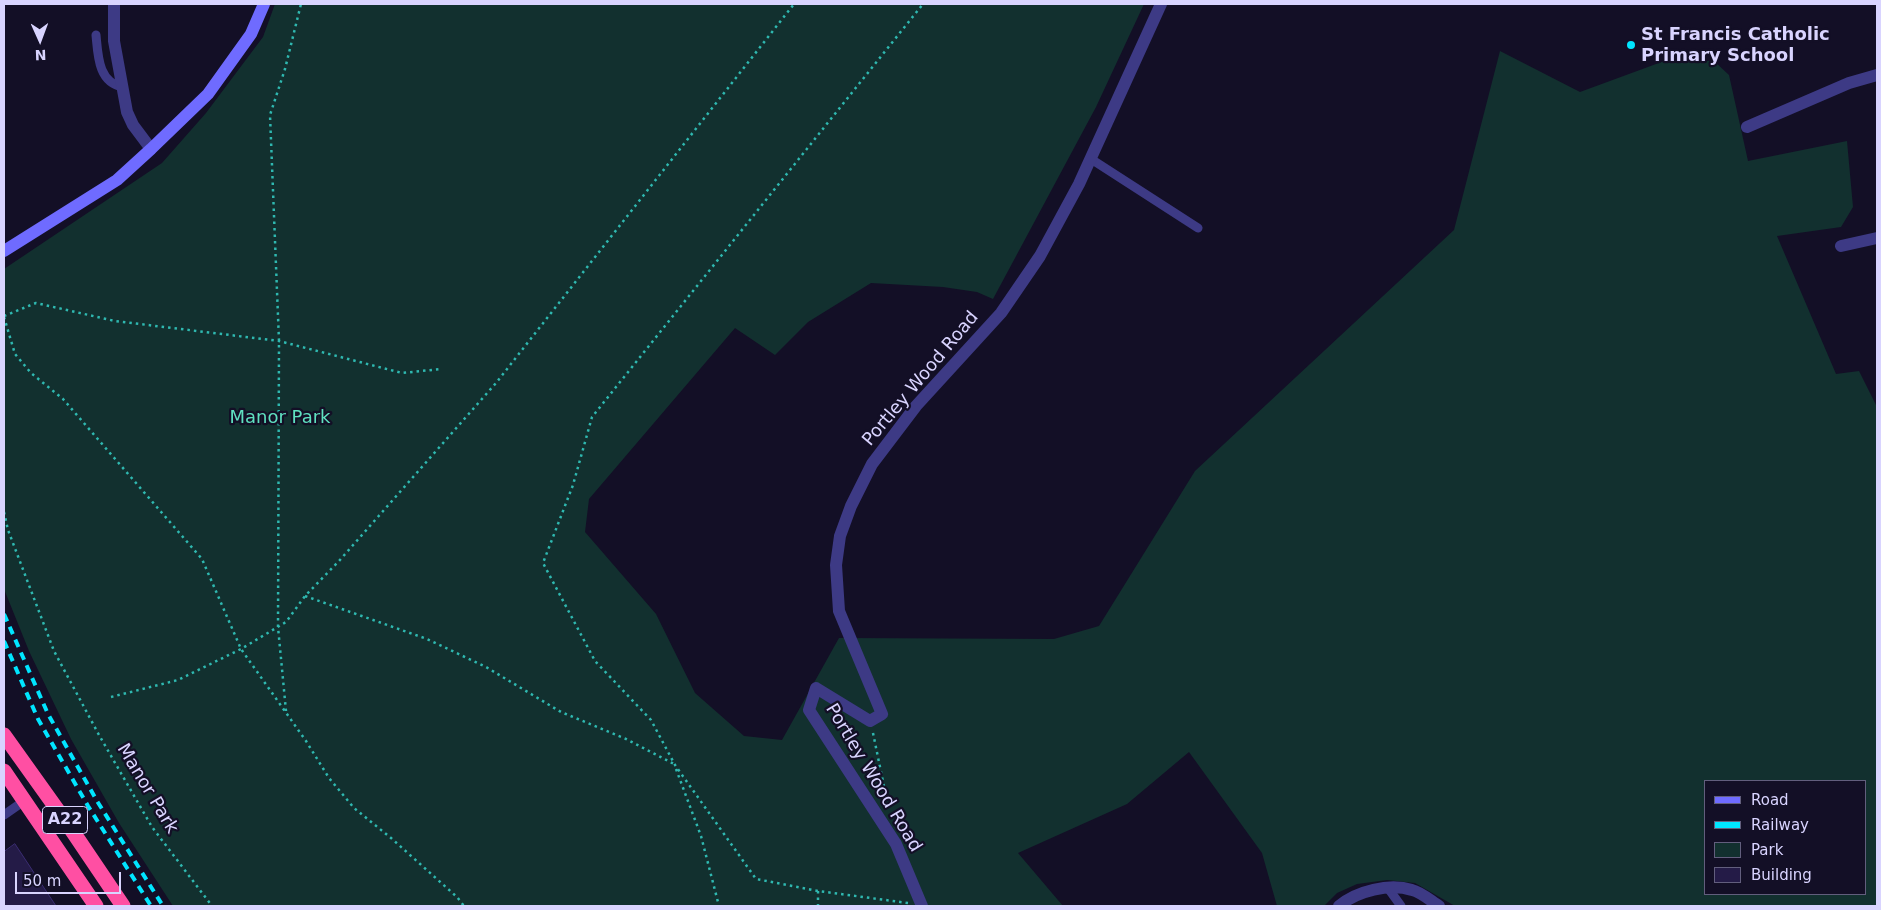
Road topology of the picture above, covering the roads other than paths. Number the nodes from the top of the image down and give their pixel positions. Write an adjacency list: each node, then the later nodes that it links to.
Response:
1 (114, 4): 6 (street)
2 (264, 4): 8 (street)
3 (1162, 4): 9 (street, Portley Wood Road)
4 (96, 35): 6 (lane)
5 (1877, 75): 7 (street)
6 (123, 87): 8 (street)
7 (1747, 127)
8 (151, 149): 13 (street)
9 (1091, 159): 10 (lane); 21 (street, Portley Wood Road)
10 (1198, 228)
11 (1877, 238): 12 (street)
12 (1841, 246)
13 (4, 251)
14 (4, 735): 20 (highway, A22)
15 (4, 771): 16 (highway, A22)
16 (24, 801): 17 (lane); 19 (highway, A22)
17 (4, 815)
18 (1388, 888): 22 (street); 23 (lane); 24 (street)
19 (96, 906)
20 (123, 906)
21 (922, 906)
22 (1339, 906)
23 (1401, 906)
24 (1439, 906)

